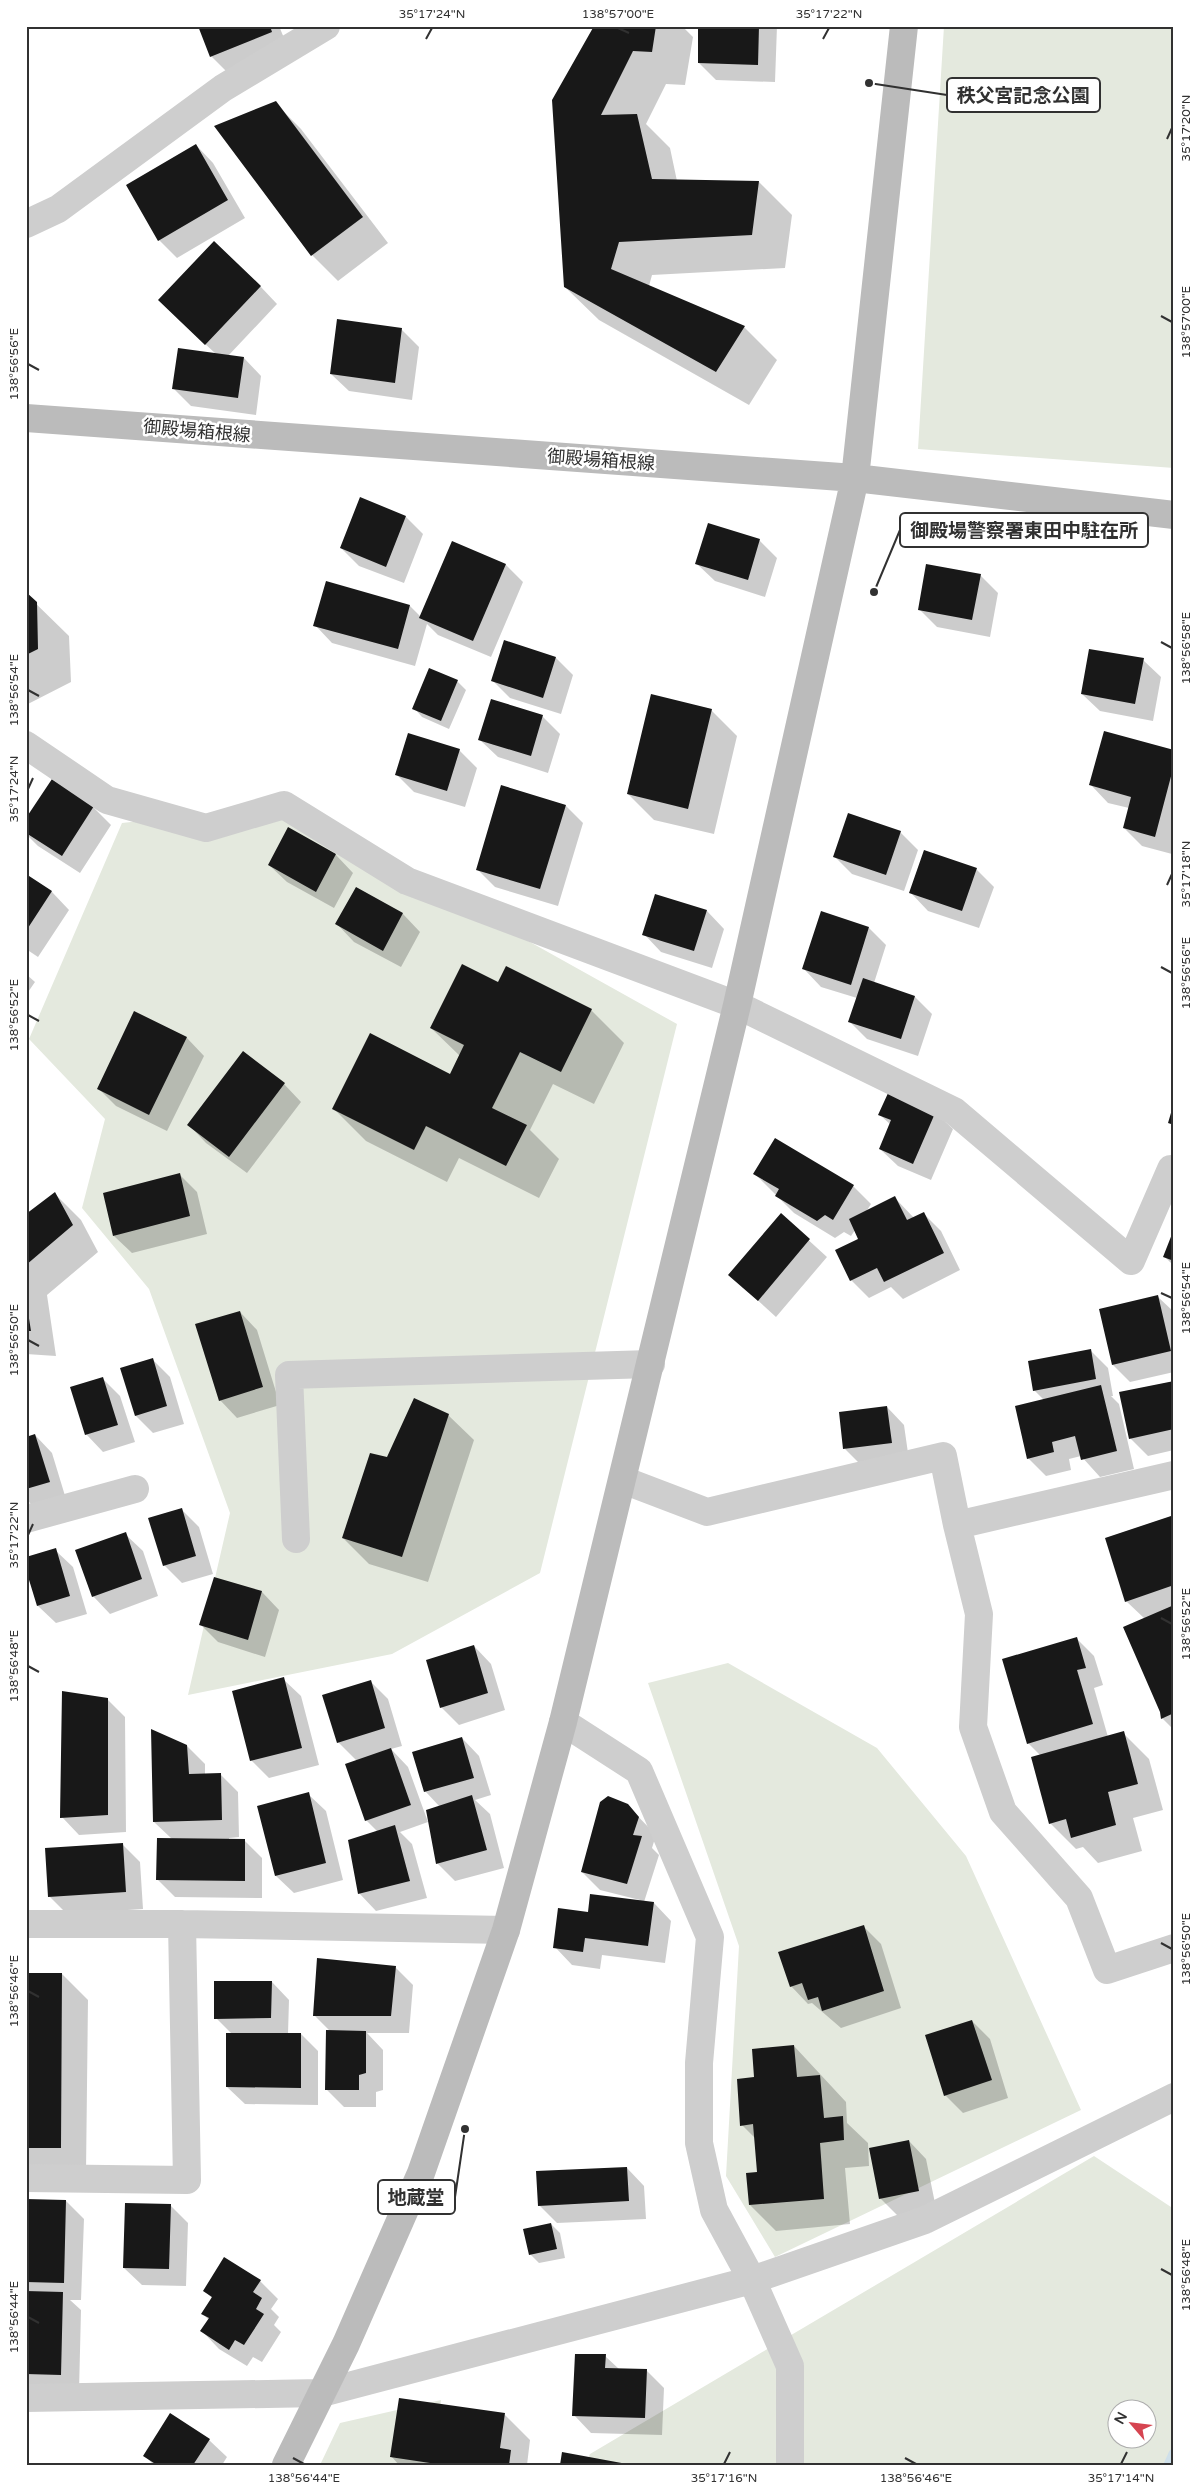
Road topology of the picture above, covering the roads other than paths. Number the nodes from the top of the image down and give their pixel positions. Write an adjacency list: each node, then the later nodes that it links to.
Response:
1 (326, 26): 3 (street)
2 (904, 26): 5 (street)
3 (26, 224)
4 (26, 418): 5 (street, 御殿場箱根線)
5 (856, 478): 6 (street, 御殿場箱根線); 8 (street)
6 (1174, 515)
7 (26, 745): 8 (street)
8 (737, 1005): 9 (street); 10 (street)
9 (1174, 1169)
10 (651, 1364): 12 (street); 16 (street)
11 (1174, 1475): 15 (street)
12 (623, 1480): 15 (street); 17 (street)
13 (135, 1489): 14 (street)
14 (26, 1519)
15 (958, 1525): 21 (street)
16 (296, 1539)
17 (563, 1722): 20 (street); 24 (street)
18 (26, 1924): 19 (street)
19 (182, 1924): 20 (street); 23 (street)
20 (506, 1930): 25 (street)
21 (1174, 1948)
22 (1174, 2097): 24 (street)
23 (26, 2178)
24 (752, 2280): 25 (street); 28 (street)
25 (322, 2393): 26 (street); 27 (street)
26 (26, 2398)
27 (286, 2465)
28 (790, 2465)

